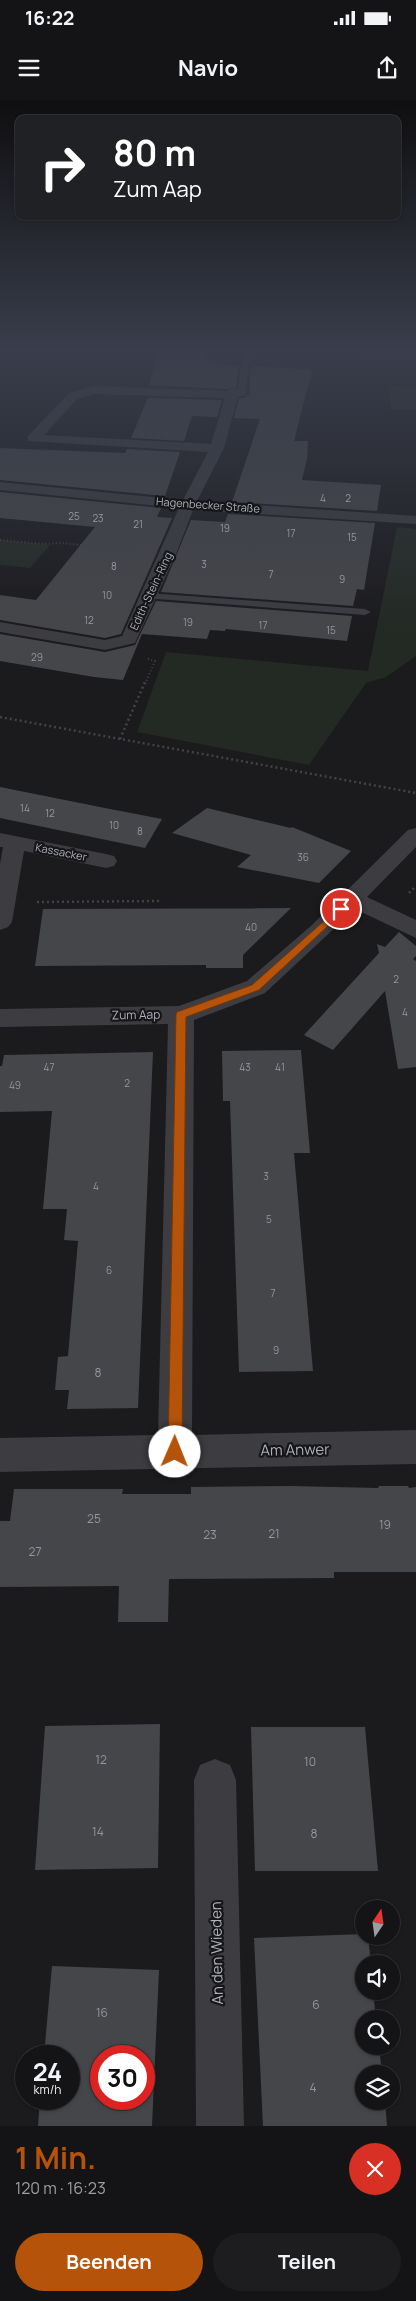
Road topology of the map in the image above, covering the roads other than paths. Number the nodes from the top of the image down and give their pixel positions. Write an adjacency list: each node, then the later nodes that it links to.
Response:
1 (87, 442): 3 (street)
2 (219, 442): 3 (street, Edith-Stein-Ring)
3 (217, 448): 5 (street, Edith-Stein-Ring)
4 (0, 486): 5 (street, Hagenbecker Straße)
5 (188, 505): 6 (street, Hagenbecker Straße); 7 (street, Edith-Stein-Ring)
6 (416, 520)
7 (148, 596): 8 (lane); 9 (street, Edith-Stein-Ring)
8 (365, 612)
9 (0, 627)
10 (416, 836): 13 (street, Zum Aap)
11 (8, 841): 12 (street, Kassacker); 14 (street, Kassacker)
12 (106, 861)
13 (351, 898): 15 (street); 16 (street, Zum Aap)
14 (2, 912)
15 (416, 930)
16 (181, 1014): 17 (street, Zum Aap); 19 (street)
17 (0, 1018)
18 (416, 1447): 19 (street, Am Anwer)
19 (175, 1452): 20 (street, Am Anwer)
20 (0, 1454)
21 (215, 1780): 22 (street, An den Wieden)
22 (220, 2126)

